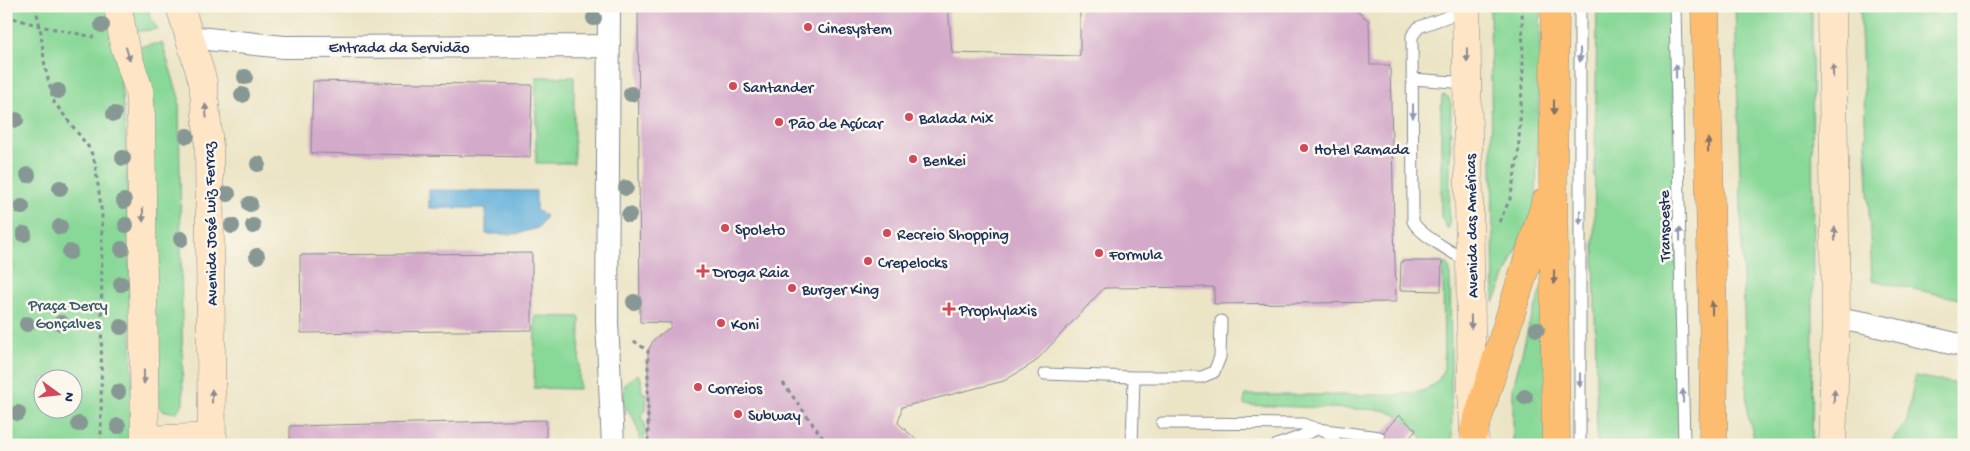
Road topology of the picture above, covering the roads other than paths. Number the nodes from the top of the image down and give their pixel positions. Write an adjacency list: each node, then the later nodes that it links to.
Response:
1 (118, 6): 27 (street, one-way to 27)
2 (180, 6): 10 (street, Avenida José Luiz Ferraz)
3 (610, 6): 11 (street)
4 (1555, 6): 14 (highway, one-way to 14)
5 (1580, 6): 33 (lane, one-way to 33)
6 (1675, 6): 34 (lane, Transoeste, one-way to 6)
7 (1705, 6): 19 (highway, one-way to 7)
8 (1832, 6): 16 (street, one-way to 8)
9 (1466, 8): 12 (lane); 13 (street, Avenida das Américas, one-way to 13)
10 (189, 37): 11 (street, Entrada da Servidão); 26 (street, Avenida José Luiz Ferraz, one-way to 10)
11 (609, 46): 28 (street)
12 (1412, 79): 13 (lane); 15 (lane, one-way to 15)
13 (1468, 82): 15 (street, Avenida das Américas)
14 (1553, 176): 25 (highway); 32 (highway, one-way to 32)
15 (1470, 261): 25 (street, Avenida das Américas, one-way to 25)
16 (1836, 318): 18 (street); 37 (street, one-way to 16)
17 (1221, 321): 21 (lane)
18 (1964, 346)
19 (1714, 356): 35 (highway); 36 (highway)
20 (1045, 374): 21 (lane)
21 (1134, 377): 29 (lane)
22 (1162, 423): 23 (lane)
23 (1321, 430): 24 (lane); 30 (lane); 31 (lane)
24 (1379, 437)
25 (1474, 438)
26 (212, 441): 27 (street)
27 (145, 442)
28 (613, 445)
29 (1132, 445)
30 (1277, 445)
31 (1338, 445)
32 (1556, 445)
33 (1580, 445)
34 (1684, 445)
35 (1713, 445)
36 (1731, 445)
37 (1832, 445)

